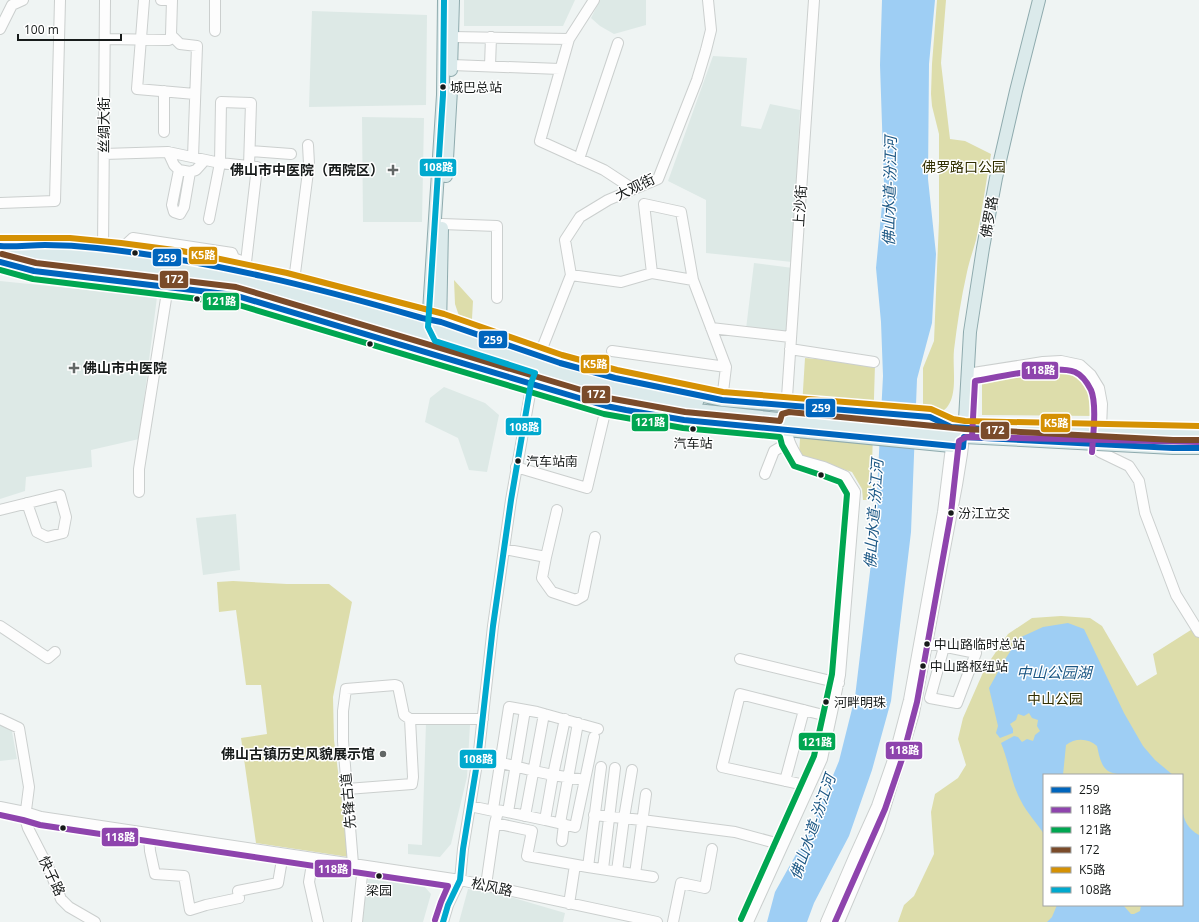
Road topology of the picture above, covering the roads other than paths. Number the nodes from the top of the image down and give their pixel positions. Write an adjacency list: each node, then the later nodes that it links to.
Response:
1 (24, 0): 15 (street)
2 (60, 0): 43 (street)
3 (105, 0): 19 (street, 丝绸大街)
4 (144, 0): 22 (street)
5 (160, 0): 6 (street)
6 (168, 0)
7 (172, 0): 28 (street)
8 (215, 0): 16 (street)
9 (444, 0): 57 (main road)
10 (452, 0): 17 (main road)
11 (594, 0): 20 (street)
12 (708, 0): 42 (street, 大观街)
13 (814, 0): 59 (street, 上沙街)
14 (1039, 0): 65 (main road, 佛罗路)
15 (0, 29)
16 (215, 31)
17 (452, 37): 18 (street); 24 (main road)
18 (491, 37): 20 (street); 25 (street)
19 (105, 39): 22 (street); 33 (street, 丝绸大街)
20 (569, 39): 26 (street)
21 (169, 40): 22 (street)
22 (141, 41): 27 (street)
23 (618, 43): 36 (street)
24 (452, 65): 25 (street); 45 (main road)
25 (490, 66): 26 (street)
26 (560, 69): 36 (street)
27 (164, 91): 28 (street); 29 (street)
28 (194, 94): 35 (street)
29 (164, 132)
30 (308, 145): 54 (street)
31 (250, 151): 34 (street); 38 (street); 39 (street)
32 (168, 152): 33 (street); 35 (street); 40 (street)
33 (104, 154): 48 (street, 丝绸大街)
34 (291, 154)
35 (193, 157): 37 (street)
36 (579, 159): 42 (street)
37 (205, 160): 38 (street); 41 (street)
38 (220, 163): 39 (street); 44 (street)
39 (250, 166): 50 (street)
40 (179, 170): 41 (street); 41 (street)
41 (190, 172)
42 (633, 189): 52 (street, 大观街)
43 (0, 203)
44 (209, 219)
45 (442, 224): 56 (street); 57 (main road)
46 (0, 246): 47 (main road)
47 (13, 248): 48 (main road); 57 (main road)
48 (103, 249): 50 (main road)
49 (0, 261): 55 (main road); 57 (main road)
50 (245, 267): 54 (main road)
51 (652, 273): 52 (street); 53 (street); 53 (street)
52 (572, 275): 62 (street)
53 (693, 280): 58 (street)
54 (294, 282): 57 (main road)
55 (168, 286): 66 (main road); 76 (street)
56 (497, 298)
57 (431, 326): 62 (main road); 66 (main road); 70 (main road)
58 (711, 328): 59 (street); 64 (street)
59 (790, 337): 60 (street, 上沙街)
60 (790, 349): 63 (street); 70 (street, 上沙街)
61 (612, 351): 64 (street)
62 (539, 356): 67 (main road)
63 (874, 362)
64 (726, 367): 67 (street)
65 (967, 374): 72 (main road, 佛罗路); 84 (street)
66 (533, 378): 68 (main road); 74 (street)
67 (722, 400): 70 (main road)
68 (608, 401): 70 (main road); 74 (street)
69 (817, 415): 70 (main road); 72 (main road); 72 (main road)
70 (787, 422): 72 (main road); 75 (street); 91 (street)
71 (1199, 434): 72 (main road, bridge)
72 (957, 437): 73 (main road, bridge); 87 (street)
73 (1199, 448)
74 (516, 467): 81 (street)
75 (765, 474)
76 (139, 492)
77 (27, 503): 77 (street); 78 (street)
78 (0, 510)
79 (557, 510): 82 (street)
80 (595, 537): 82 (street)
81 (504, 549): 82 (street); 98 (street)
82 (546, 557)
83 (0, 626): 86 (street)
84 (1199, 632)
85 (0, 635): 86 (street)
86 (18, 639): 89 (street)
87 (923, 642): 88 (street); 151 (street); 152 (street)
88 (944, 647): 88 (street)
89 (55, 652)
90 (740, 659): 91 (street)
91 (839, 682): 95 (street)
92 (525, 710): 94 (street); 102 (street); 103 (street)
93 (804, 710): 95 (street); 111 (street); 111 (street)
94 (544, 714): 99 (street); 107 (street)
95 (831, 717): 112 (street)
96 (0, 719): 119 (street)
97 (410, 719): 98 (street); 113 (street); 113 (street, 先锋古道)
98 (483, 719): 101 (street)
99 (565, 719): 100 (street); 108 (street)
100 (578, 723): 109 (street); 110 (street)
101 (478, 757): 102 (street); 115 (street)
102 (500, 762): 103 (street); 117 (street)
103 (516, 766): 107 (street); 117 (street)
104 (601, 767): 120 (street)
105 (616, 768): 122 (street)
106 (632, 770): 123 (street)
107 (534, 771): 108 (street); 121 (street)
108 (553, 774): 109 (street); 124 (street)
109 (568, 777): 110 (street); 127 (street)
110 (585, 780): 127 (street)
111 (785, 781): 112 (street)
112 (810, 786): 130 (street)
113 (347, 789): 134 (street, 先锋古道)
114 (646, 794): 125 (street)
115 (470, 806): 126 (street); 141 (street)
116 (0, 807): 119 (street)
117 (508, 812): 121 (street)
118 (0, 814): 119 (street)
119 (25, 815): 128 (street, 松风路); 144 (street, 快子路)
120 (594, 815): 122 (street); 136 (street)
121 (525, 816): 124 (street)
122 (610, 817): 123 (street); 137 (street)
123 (624, 818): 125 (street); 138 (street)
124 (545, 820): 127 (street)
125 (642, 820): 130 (street); 139 (street)
126 (495, 823): 135 (street); 142 (street)
127 (562, 823): 129 (street)
128 (150, 834): 132 (street, 松风路); 132 (street)
129 (562, 841)
130 (782, 845): 150 (street)
131 (712, 849): 149 (street)
132 (283, 854): 133 (street, 松风路)
133 (313, 858): 134 (street, 松风路); 145 (street)
134 (358, 865): 141 (street, 松风路); 146 (street, 先锋古道)
135 (575, 865): 136 (street); 143 (street)
136 (588, 867): 137 (street)
137 (603, 869): 138 (street)
138 (617, 871): 139 (street)
139 (635, 874): 140 (street)
140 (653, 877)
141 (460, 880): 142 (street, 松风路); 147 (street)
142 (486, 885): 143 (street, 松风路)
143 (569, 904): 148 (street, 松风路)
144 (95, 922)
145 (318, 922)
146 (358, 922)
147 (443, 922)
148 (657, 922)
149 (673, 922)
150 (748, 922)
151 (826, 922)
152 (839, 922)

